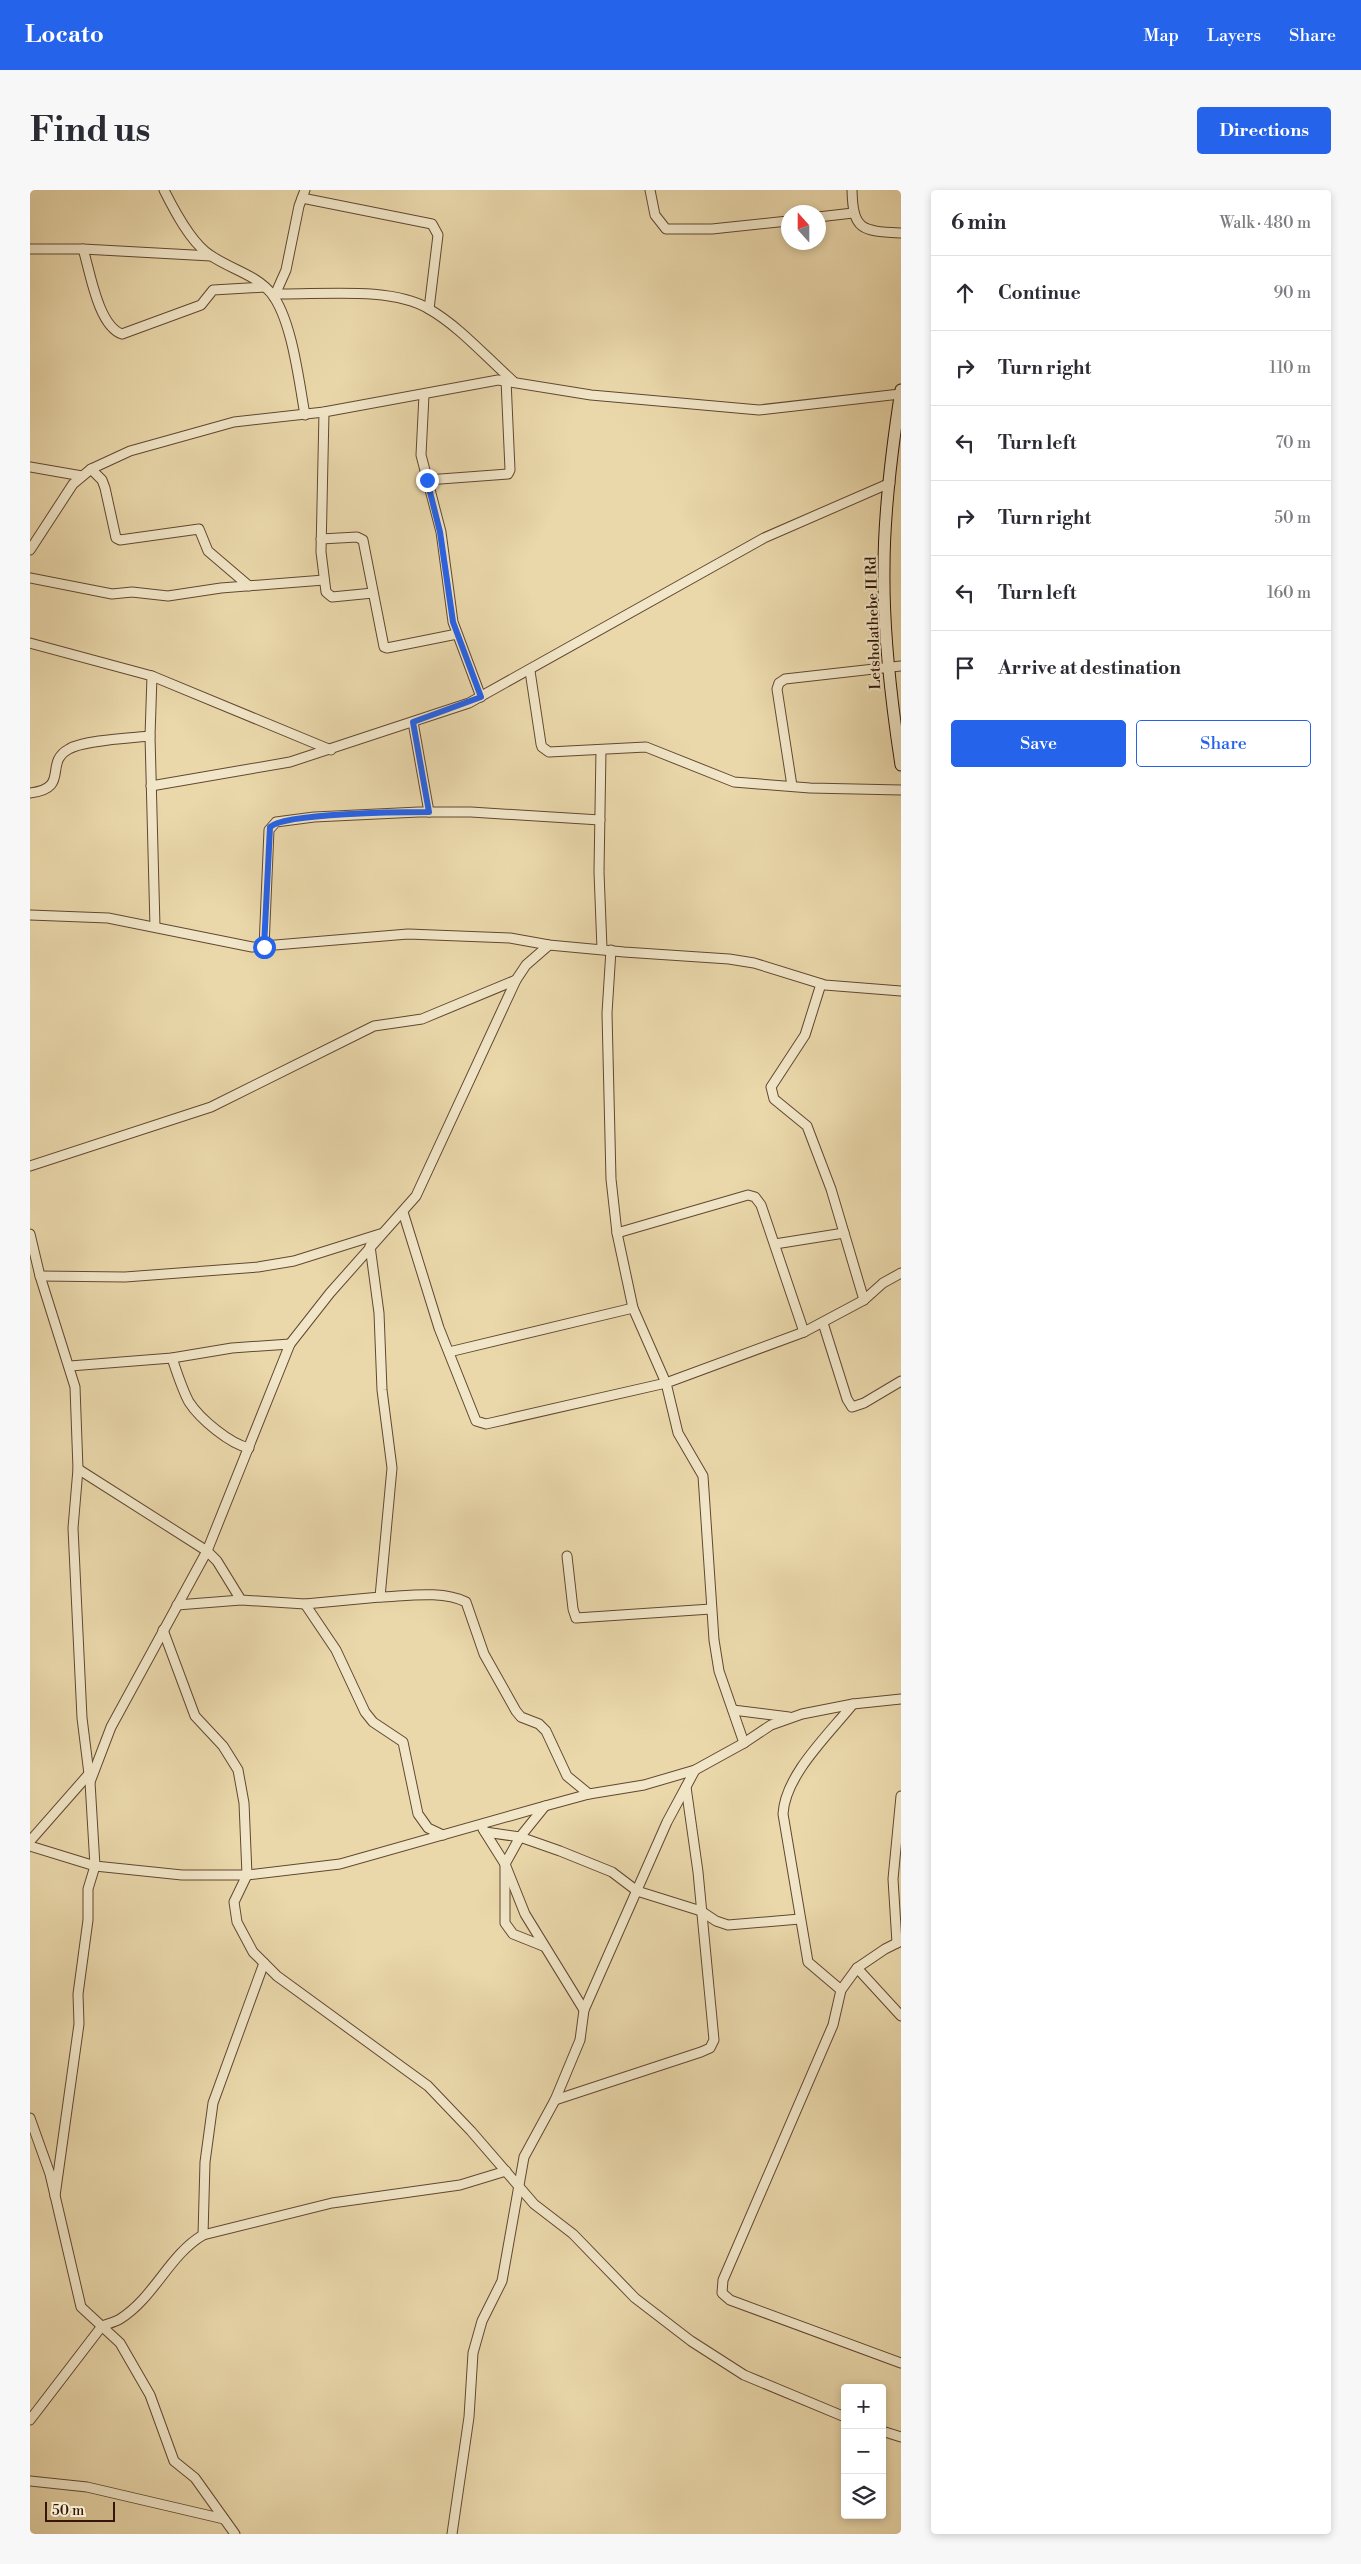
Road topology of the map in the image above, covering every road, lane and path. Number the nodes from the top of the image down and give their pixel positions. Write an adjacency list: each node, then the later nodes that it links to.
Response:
1 (164, 190): 11 (street)
2 (650, 190): 7 (street)
3 (852, 190): 5 (street)
4 (304, 194): 13 (street); 14 (street)
5 (853, 214): 6 (street); 8 (street)
6 (826, 216)
7 (781, 221)
8 (901, 232)
9 (30, 249): 10 (street)
10 (84, 249): 11 (street); 12 (street)
11 (211, 256): 12 (street)
12 (265, 287): 13 (street)
13 (275, 295): 14 (street); 19 (street)
14 (429, 309): 15 (street)
15 (510, 381): 16 (street); 17 (street); 23 (street)
16 (901, 392): 24 (street, Letsholathebe II Rd)
17 (424, 395): 18 (street); 23 (street)
18 (324, 412): 19 (street); 25 (street)
19 (305, 414): 21 (street)
20 (30, 467): 22 (street)
21 (91, 469): 22 (street); 29 (street)
22 (82, 476): 26 (street)
23 (427, 480): 31 (street)
24 (890, 484): 34 (street, Letsholathebe II Rd); 35 (street)
25 (321, 538): 28 (street); 30 (street)
26 (30, 551)
27 (30, 578): 29 (street)
28 (324, 580): 29 (street); 30 (street)
29 (248, 586)
30 (373, 593): 31 (street)
31 (457, 634): 37 (street)
32 (30, 643): 36 (street)
33 (901, 666): 34 (street)
34 (887, 668): 42 (street, Letsholathebe II Rd); 44 (street)
35 (530, 670): 37 (street); 41 (street)
36 (152, 676): 39 (street); 40 (street)
37 (481, 697): 38 (street)
38 (413, 722): 40 (street); 47 (street)
39 (150, 736): 43 (street); 46 (street)
40 (331, 750): 43 (street)
41 (600, 750): 44 (street); 48 (street)
42 (901, 765)
43 (151, 786): 50 (street)
44 (792, 786): 45 (street)
45 (901, 790)
46 (30, 793)
47 (429, 812): 48 (street); 52 (street)
48 (600, 820): 53 (street)
49 (30, 915): 50 (street)
50 (155, 927): 52 (street)
51 (549, 944): 52 (street); 53 (street); 54 (street)
52 (264, 947)
53 (606, 950): 55 (street); 60 (street)
54 (516, 980): 57 (street); 58 (street)
55 (821, 984): 56 (street); 61 (street)
56 (901, 991)
57 (30, 1166)
58 (402, 1212): 59 (street); 72 (street)
59 (382, 1233): 64 (street); 66 (street)
60 (617, 1233): 63 (street); 68 (street)
61 (844, 1233): 63 (street); 67 (street)
62 (30, 1234): 66 (street)
63 (775, 1244): 70 (street)
64 (370, 1246): 71 (street); 81 (street)
65 (901, 1273): 67 (street)
66 (40, 1276): 74 (street)
67 (864, 1300): 69 (street)
68 (633, 1308): 72 (street); 76 (street)
69 (822, 1323): 70 (street); 75 (street)
70 (804, 1332): 76 (street)
71 (290, 1344): 73 (street); 77 (street)
72 (449, 1352): 76 (street)
73 (172, 1358): 74 (street); 77 (street)
74 (70, 1366): 78 (street)
75 (901, 1381)
76 (666, 1382): 85 (street)
77 (250, 1448): 79 (street)
78 (78, 1470): 79 (street); 93 (street)
79 (207, 1551): 82 (street); 84 (street)
80 (567, 1556): 85 (street)
81 (380, 1597): 83 (street); 95 (street)
82 (241, 1600): 83 (street); 84 (street)
83 (305, 1604): 99 (street)
84 (177, 1605): 86 (street)
85 (712, 1609): 89 (street)
86 (163, 1630): 93 (street); 105 (street)
87 (901, 1699): 88 (street)
88 (852, 1704): 90 (street); 108 (street)
89 (732, 1710): 90 (street); 91 (street)
90 (791, 1718): 91 (street)
91 (744, 1743): 92 (street)
92 (695, 1770): 94 (street); 95 (street)
93 (89, 1778): 101 (street); 104 (street)
94 (686, 1787): 106 (street); 107 (street)
95 (588, 1794): 97 (street)
96 (901, 1796): 109 (street)
97 (545, 1806): 98 (street); 100 (street)
98 (483, 1828): 99 (street); 100 (street); 103 (street)
99 (443, 1834): 105 (street)
100 (520, 1837): 103 (street); 106 (street)
101 (30, 1841)
102 (30, 1846): 104 (street)
103 (505, 1864): 110 (street); 110 (street)
104 (95, 1866): 105 (street); 120 (street)
105 (247, 1875): 111 (street)
106 (636, 1891): 107 (street); 114 (street)
107 (700, 1912): 108 (street); 116 (street)
108 (800, 1920): 113 (street)
109 (899, 1942): 112 (street)
110 (543, 1946): 114 (street)
111 (264, 1963): 118 (street); 121 (street)
112 (856, 1968): 113 (street); 115 (street)
113 (840, 1990): 123 (street)
114 (584, 2010): 116 (street)
115 (901, 2016)
116 (555, 2100): 119 (street)
117 (30, 2118): 120 (street)
118 (506, 2170): 119 (street); 121 (street)
119 (518, 2184): 124 (street); 131 (street)
120 (55, 2196): 122 (street)
121 (203, 2235): 122 (street)
122 (102, 2326): 125 (street); 129 (street)
123 (901, 2363)
124 (841, 2416)
125 (30, 2420)
126 (886, 2432): 127 (street)
127 (901, 2437)
128 (30, 2481): 129 (street)
129 (224, 2519): 130 (street)
130 (235, 2534)
131 (452, 2534)

